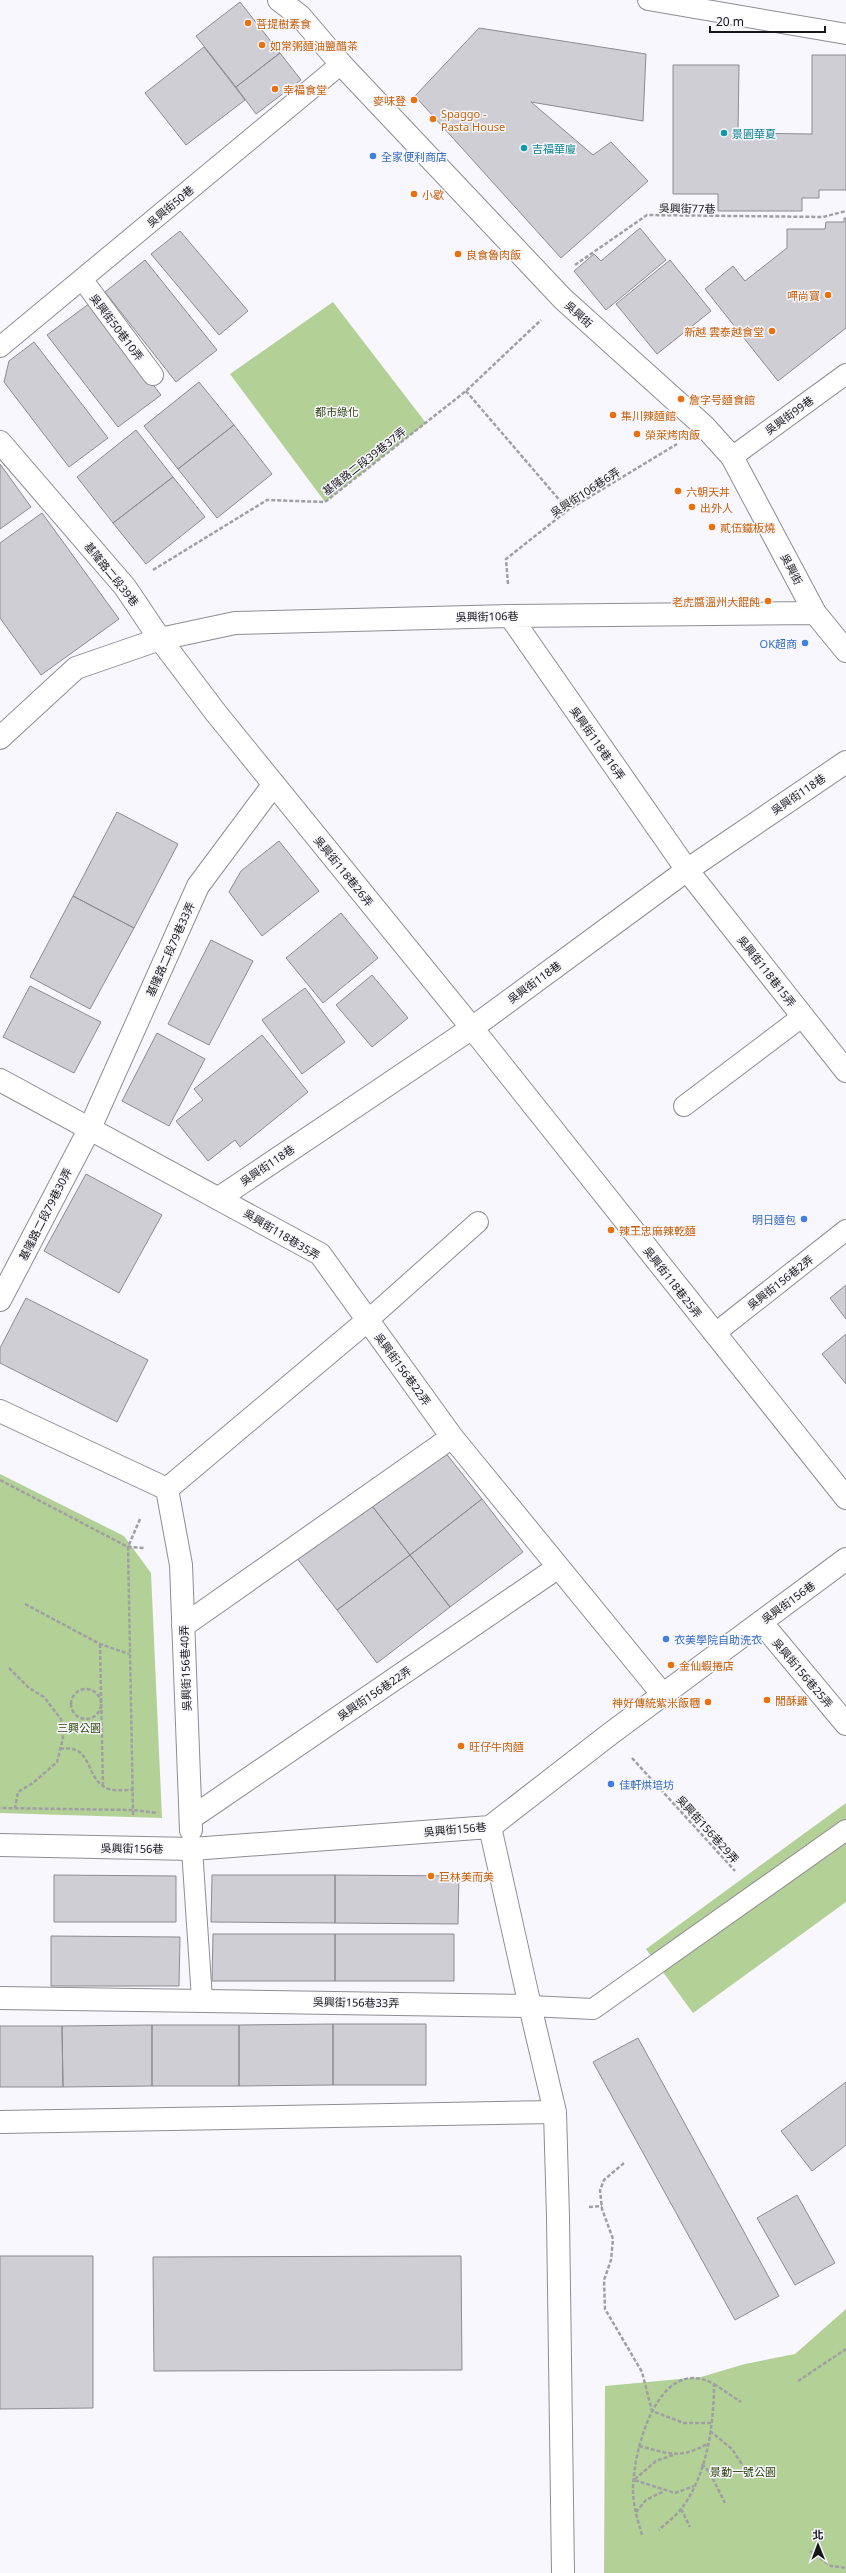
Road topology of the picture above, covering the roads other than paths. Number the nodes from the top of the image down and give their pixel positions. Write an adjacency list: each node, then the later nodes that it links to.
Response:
1 (279, 0): 3 (street, 吳興街)
2 (648, 0): 4 (lane)
3 (304, 8): 5 (street, 吳興街)
4 (846, 34)
5 (341, 64): 6 (lane, 吳興街50巷); 11 (street, 吳興街)
6 (82, 279): 7 (lane, 吳興街50巷); 9 (lane, 吳興街50巷10弄)
7 (0, 347)
8 (846, 374): 11 (lane, 吳興街99巷)
9 (153, 375)
10 (0, 442): 14 (street, 基隆路二段39巷)
11 (732, 457): 12 (street, 吳興街)
12 (815, 613): 13 (street, 吳興街106巷); 15 (street, 吳興街)
13 (510, 616): 14 (street, 吳興街106巷); 20 (street, 吳興街118巷16弄)
14 (160, 639): 16 (street, 基隆路二段39巷); 17 (street, 吳興街106巷)
15 (846, 651)
16 (216, 714): 19 (street, 吳興街118巷26弄)
17 (0, 738)
18 (846, 762): 20 (street, 吳興街118巷)
19 (274, 784): 22 (street, 吳興街118巷26弄); 26 (street, 基隆路二段79巷33弄)
20 (687, 870): 21 (street, 吳興街118巷15弄); 22 (street, 吳興街118巷)
21 (803, 1016): 23 (street, 吳興街118巷15弄); 25 (lane)
22 (472, 1028): 27 (street, 吳興街118巷); 32 (street, 吳興街118巷25弄)
23 (846, 1071)
24 (0, 1080): 26 (street, 吳興街118巷35弄)
25 (684, 1106)
26 (90, 1128): 27 (street, 吳興街118巷35弄); 30 (street, 基隆路二段79巷30弄)
27 (219, 1198): 31 (street, 吳興街118巷35弄)
28 (478, 1222): 31 (lane)
29 (846, 1230): 32 (lane, 吳興街156巷2弄)
30 (0, 1300)
31 (368, 1320): 34 (street, 吳興街156巷22弄); 35 (street)
32 (714, 1334): 36 (street, 吳興街118巷25弄)
33 (0, 1411): 35 (street)
34 (452, 1437): 38 (street, 吳興街156巷22弄); 40 (street)
35 (167, 1489): 40 (street, 吳興街156巷40弄)
36 (846, 1498)
37 (846, 1559): 39 (street, 吳興街156巷)
38 (557, 1568): 41 (street, 吳興街156巷22弄); 43 (street, 吳興街156巷22弄)
39 (760, 1622): 41 (street, 吳興街156巷); 42 (street, 吳興街156巷25弄)
40 (183, 1626): 43 (street, 吳興街156巷40弄)
41 (664, 1696): 44 (street, 吳興街156巷)
42 (846, 1724)
43 (191, 1818): 47 (street, 吳興街156巷40弄)
44 (490, 1827): 47 (street, 吳興街156巷); 50 (street)
45 (846, 1830): 50 (lane)
46 (0, 1845): 47 (street, 吳興街156巷)
47 (192, 1849): 49 (lane)
48 (0, 1998): 49 (street, 吳興街156巷33弄)
49 (202, 1999): 50 (street, 吳興街156巷33弄)
50 (530, 2006): 51 (street)
51 (555, 2112): 52 (street); 53 (street)
52 (0, 2122)
53 (563, 2573)

